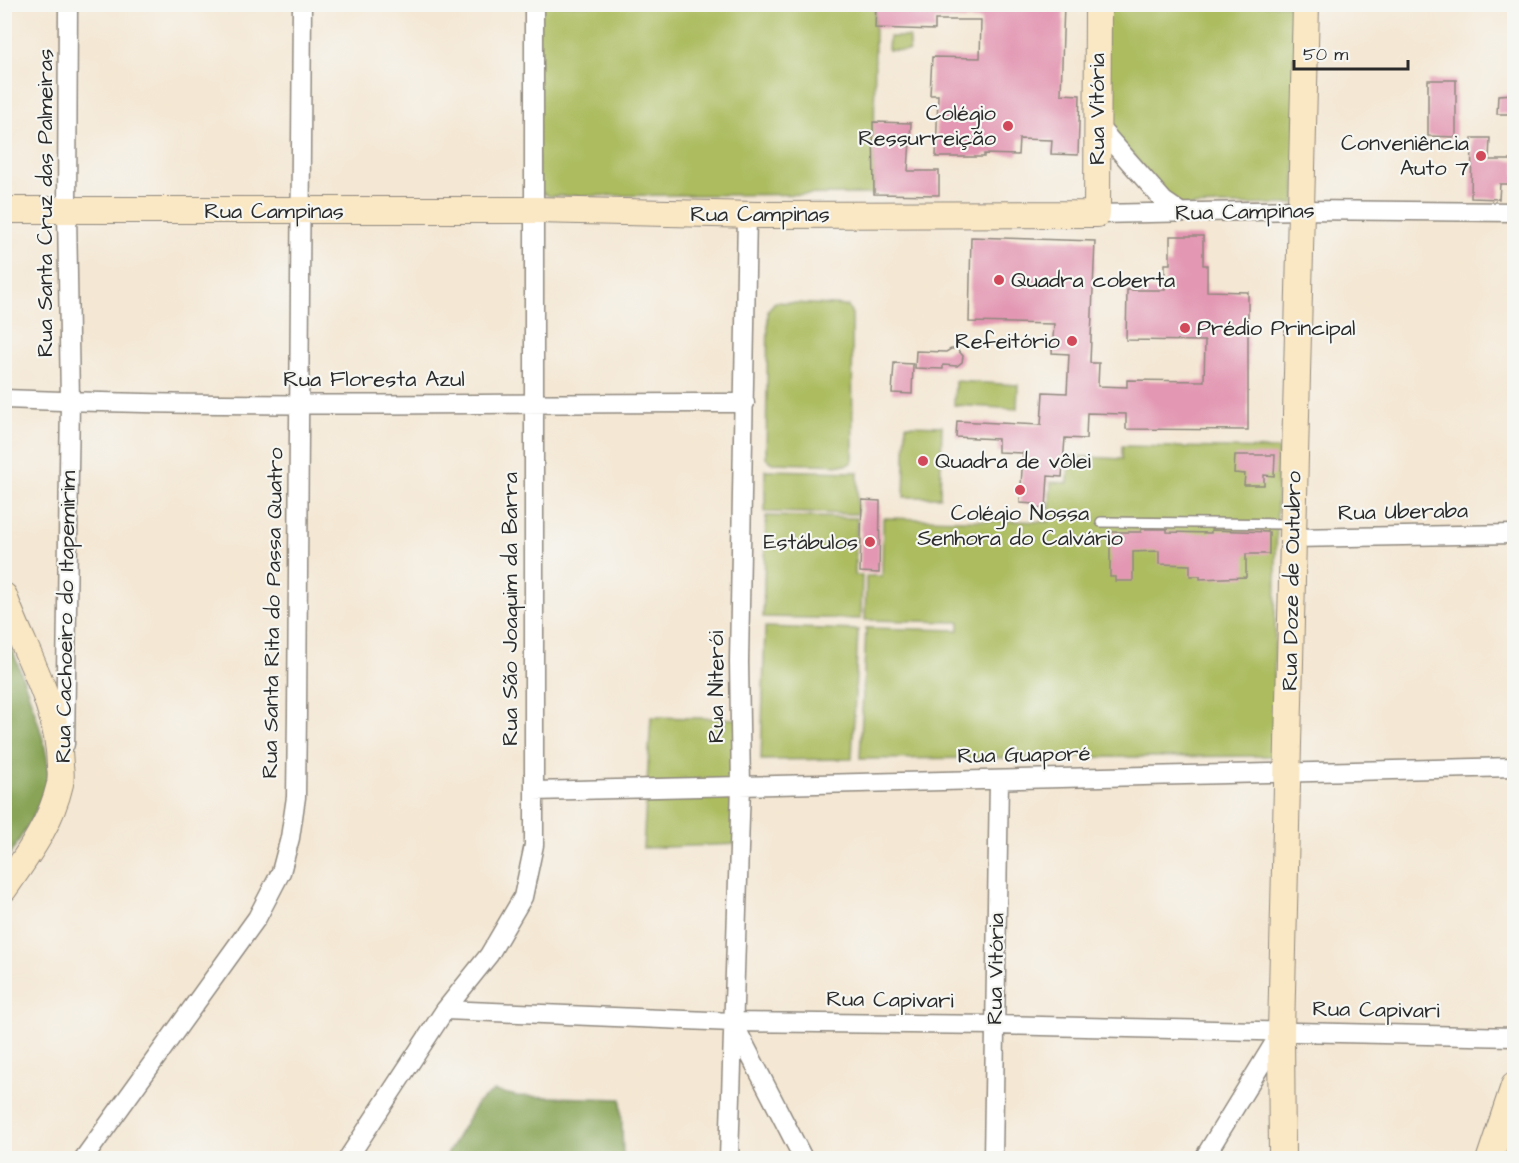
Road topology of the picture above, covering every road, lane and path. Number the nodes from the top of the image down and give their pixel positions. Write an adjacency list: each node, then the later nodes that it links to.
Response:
1 (68, 4): 10 (street, Rua Santa Cruz das Palmeiras)
2 (302, 4): 11 (street, Rua Santa Rita do Passa Quatro)
3 (534, 4): 8 (street, Rua São Joaquim da Barra)
4 (1098, 4): 6 (main road, Rua Vitória)
5 (1306, 4): 9 (main road, Rua Doze de Outubro)
6 (1097, 125): 12 (street); 14 (main road, Rua Vitória)
7 (4, 210): 10 (main road, Rua Campinas)
8 (535, 210): 11 (main road, Rua Campinas); 15 (main road, Rua Campinas); 18 (street, Rua São Joaquim da Barra)
9 (1301, 210): 12 (street, Rua Campinas); 13 (street, Rua Campinas); 22 (main road, Rua Doze de Outubro)
10 (67, 211): 11 (main road, Rua Campinas); 17 (street, Rua Santa Cruz das Palmeiras)
11 (301, 211): 20 (street, Rua Santa Rita do Passa Quatro)
12 (1180, 212): 14 (street, Rua Campinas)
13 (1515, 212)
14 (1097, 214): 15 (main road, Rua Campinas)
15 (747, 215): 19 (street, Rua Niterói)
16 (4, 399): 17 (street, Rua Floresta Azul)
17 (70, 401): 20 (street, Rua Floresta Azul); 28 (street, Rua Cachoeiro do Itapemirim)
18 (533, 402): 19 (street, Rua Floresta Azul); 20 (street, Rua Floresta Azul); 30 (street, Rua São Joaquim da Barra)
19 (745, 403): 29 (street, Rua Niterói)
20 (299, 404): 38 (street, Rua Santa Rita do Passa Quatro)
21 (1101, 522): 22 (lane)
22 (1293, 531): 23 (street, Rua Uberaba); 26 (main road, Rua Doze de Outubro)
23 (1515, 534)
24 (4, 596): 28 (main road)
25 (1515, 767): 26 (street, Rua Guaporé)
26 (1288, 773): 27 (street, Rua Guaporé); 35 (main road, Rua Doze de Outubro)
27 (999, 780): 29 (street, Rua Guaporé); 34 (street, Rua Vitória)
28 (61, 782): 31 (main road, Rua Cachoeiro do Itapemirim)
29 (741, 786): 30 (street, Rua Guaporé); 33 (street, Rua Niterói)
30 (534, 791): 32 (street, Rua São Joaquim da Barra)
31 (4, 889)
32 (445, 1010): 33 (street, Rua Capivari); 39 (street, Rua São Joaquim da Barra)
33 (733, 1022): 34 (street, Rua Capivari); 40 (street, Rua Niterói); 41 (street)
34 (995, 1025): 35 (street, Rua Capivari); 42 (street, Rua Vitória)
35 (1281, 1032): 36 (street, Rua Capivari); 43 (street); 44 (main road, Rua Doze de Outubro)
36 (1515, 1038)
37 (1515, 1086): 45 (main road)
38 (84, 1158)
39 (348, 1158)
40 (729, 1158)
41 (803, 1158)
42 (993, 1158)
43 (1204, 1158)
44 (1282, 1158)
45 (1490, 1158)

